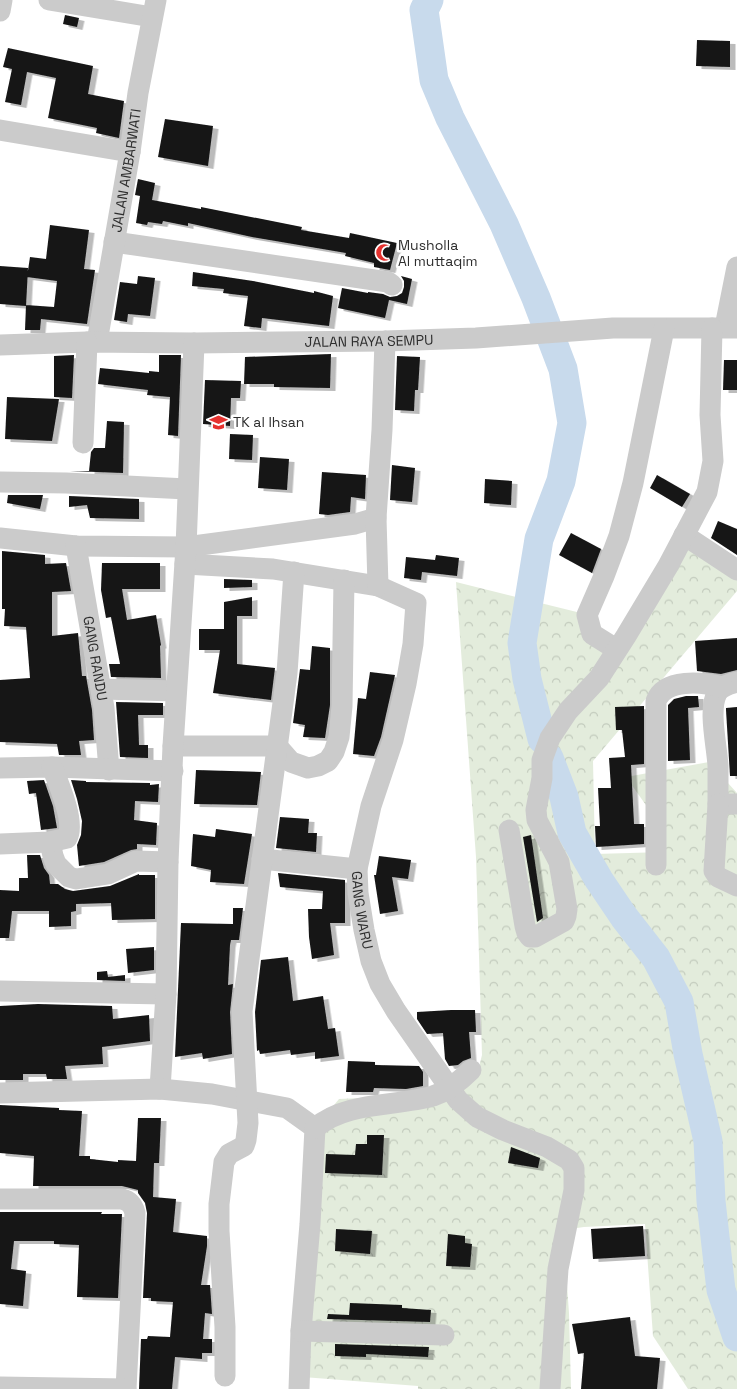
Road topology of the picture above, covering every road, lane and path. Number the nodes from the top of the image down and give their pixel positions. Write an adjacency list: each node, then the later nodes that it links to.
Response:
1 (2, 0): 4 (street)
2 (50, 0): 3 (street)
3 (154, 9): 6 (street, JALAN AMBARWATI)
4 (0, 12)
5 (0, 131): 6 (street)
6 (130, 152): 7 (street, JALAN AMBARWATI)
7 (114, 242): 9 (street); 13 (street, JALAN AMBARWATI)
8 (737, 268): 10 (street)
9 (392, 285)
10 (724, 328): 11 (street, JALAN RAYA SEMPU); 20 (street)
11 (664, 329): 12 (street, JALAN RAYA SEMPU); 28 (street)
12 (385, 341): 14 (street, JALAN RAYA SEMPU); 19 (street)
13 (92, 342): 14 (street, JALAN RAYA SEMPU); 15 (street, JALAN RAYA SEMPU); 16 (street, JALAN AMBARWATI)
14 (194, 343): 18 (street)
15 (0, 345)
16 (83, 443)
17 (0, 482): 18 (street)
18 (187, 489): 23 (street)
19 (376, 518): 23 (street); 27 (street)
20 (684, 535): 24 (street); 28 (street)
21 (0, 538): 22 (street)
22 (76, 546): 23 (street); 30 (street, GANG RANDU)
23 (185, 556): 25 (street); 31 (street)
24 (737, 570)
25 (294, 572): 26 (street); 33 (street)
26 (344, 580): 27 (street); 33 (street)
27 (378, 586): 45 (street, GANG WARU)
28 (616, 649): 39 (street)
29 (729, 685): 38 (street); 44 (street)
30 (101, 689): 31 (street); 36 (street, GANG RANDU)
31 (176, 691): 32 (street)
32 (173, 746): 33 (street); 37 (street)
33 (277, 746): 42 (street)
34 (52, 767): 35 (street); 36 (street); 40 (street)
35 (0, 768)
36 (109, 770): 37 (street)
37 (172, 771): 43 (street)
38 (727, 804): 46 (street)
39 (509, 830)
40 (50, 842): 41 (street); 43 (street)
41 (0, 844)
42 (262, 859): 45 (street); 53 (street)
43 (168, 862): 48 (street)
44 (656, 864)
45 (357, 868): 50 (street, GANG WARU)
46 (737, 886)
47 (0, 991): 48 (street)
48 (166, 994): 51 (street)
49 (471, 1070): 50 (street)
50 (450, 1088): 54 (street); 62 (street, GANG WARU)
51 (160, 1089): 52 (street); 53 (street)
52 (0, 1093)
53 (247, 1101): 54 (street); 58 (street)
54 (315, 1128): 56 (street)
55 (0, 1199): 60 (street)
56 (301, 1331): 57 (street); 61 (street)
57 (444, 1335)
58 (225, 1376)
59 (0, 1387): 60 (street)
60 (126, 1389)
61 (300, 1389)
62 (550, 1389)

